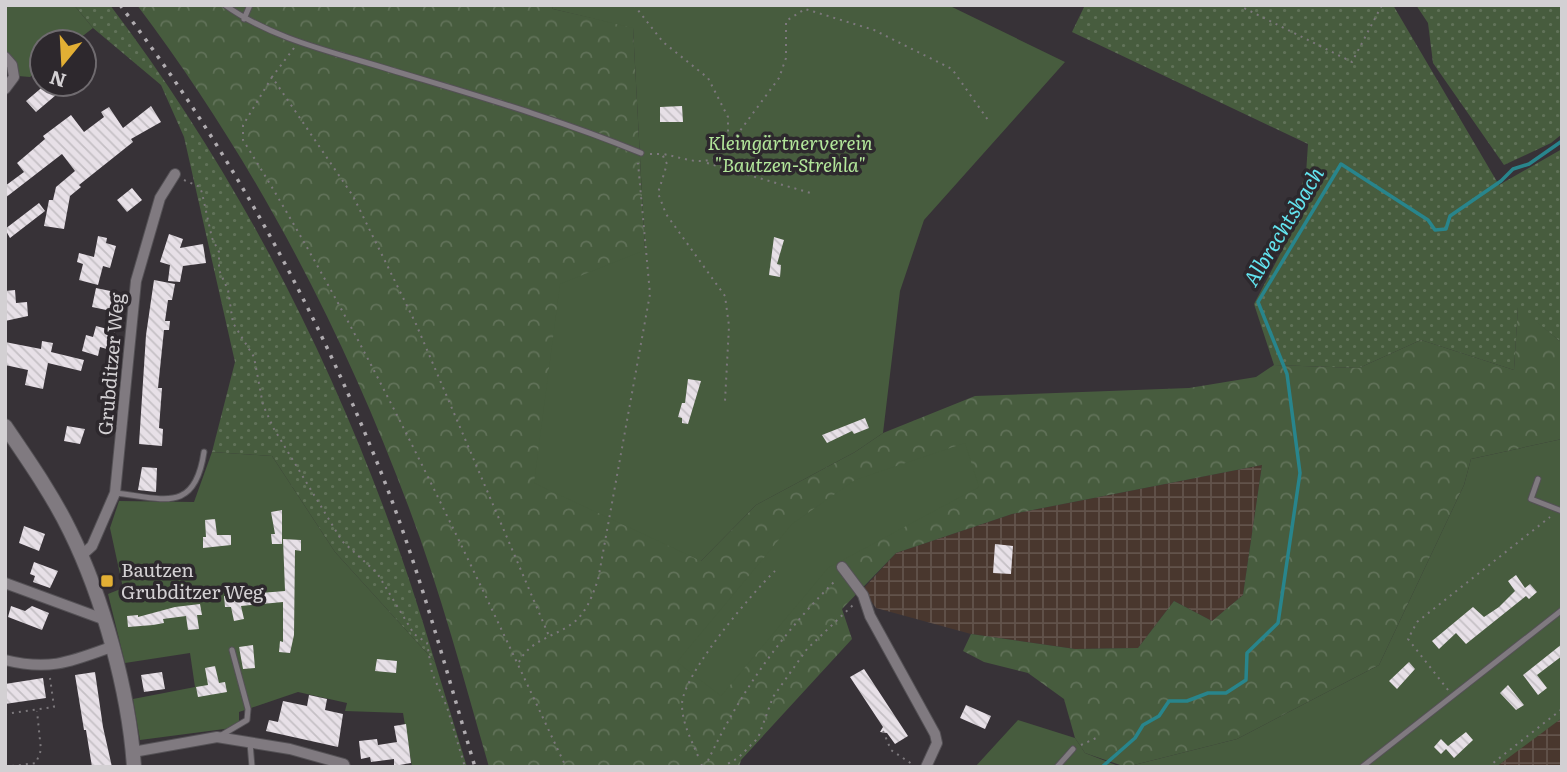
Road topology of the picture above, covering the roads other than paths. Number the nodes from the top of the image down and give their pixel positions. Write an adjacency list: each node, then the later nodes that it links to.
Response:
1 (225, 5): 3 (lane)
2 (250, 5): 3 (lane)
3 (244, 19): 6 (lane)
4 (5, 57): 5 (street)
5 (5, 89)
6 (641, 153)
7 (175, 174): 11 (street, Grubditzer Weg)
8 (5, 426): 13 (street)
9 (204, 452): 11 (lane)
10 (1538, 478): 12 (lane)
11 (115, 493): 13 (street, Grubditzer Weg)
12 (1560, 510)
13 (82, 555): 17 (street)
14 (844, 569): 27 (street)
15 (5, 583): 17 (street)
16 (1562, 610): 29 (lane)
17 (103, 619): 18 (street)
18 (111, 647): 20 (street); 24 (street)
19 (232, 650): 21 (lane)
20 (5, 660)
21 (217, 737): 22 (street); 24 (street)
22 (250, 743): 25 (lane); 26 (street)
23 (1073, 748): 28 (lane)
24 (133, 759)
25 (252, 767)
26 (345, 767)
27 (926, 767)
28 (1057, 767)
29 (1362, 767)

